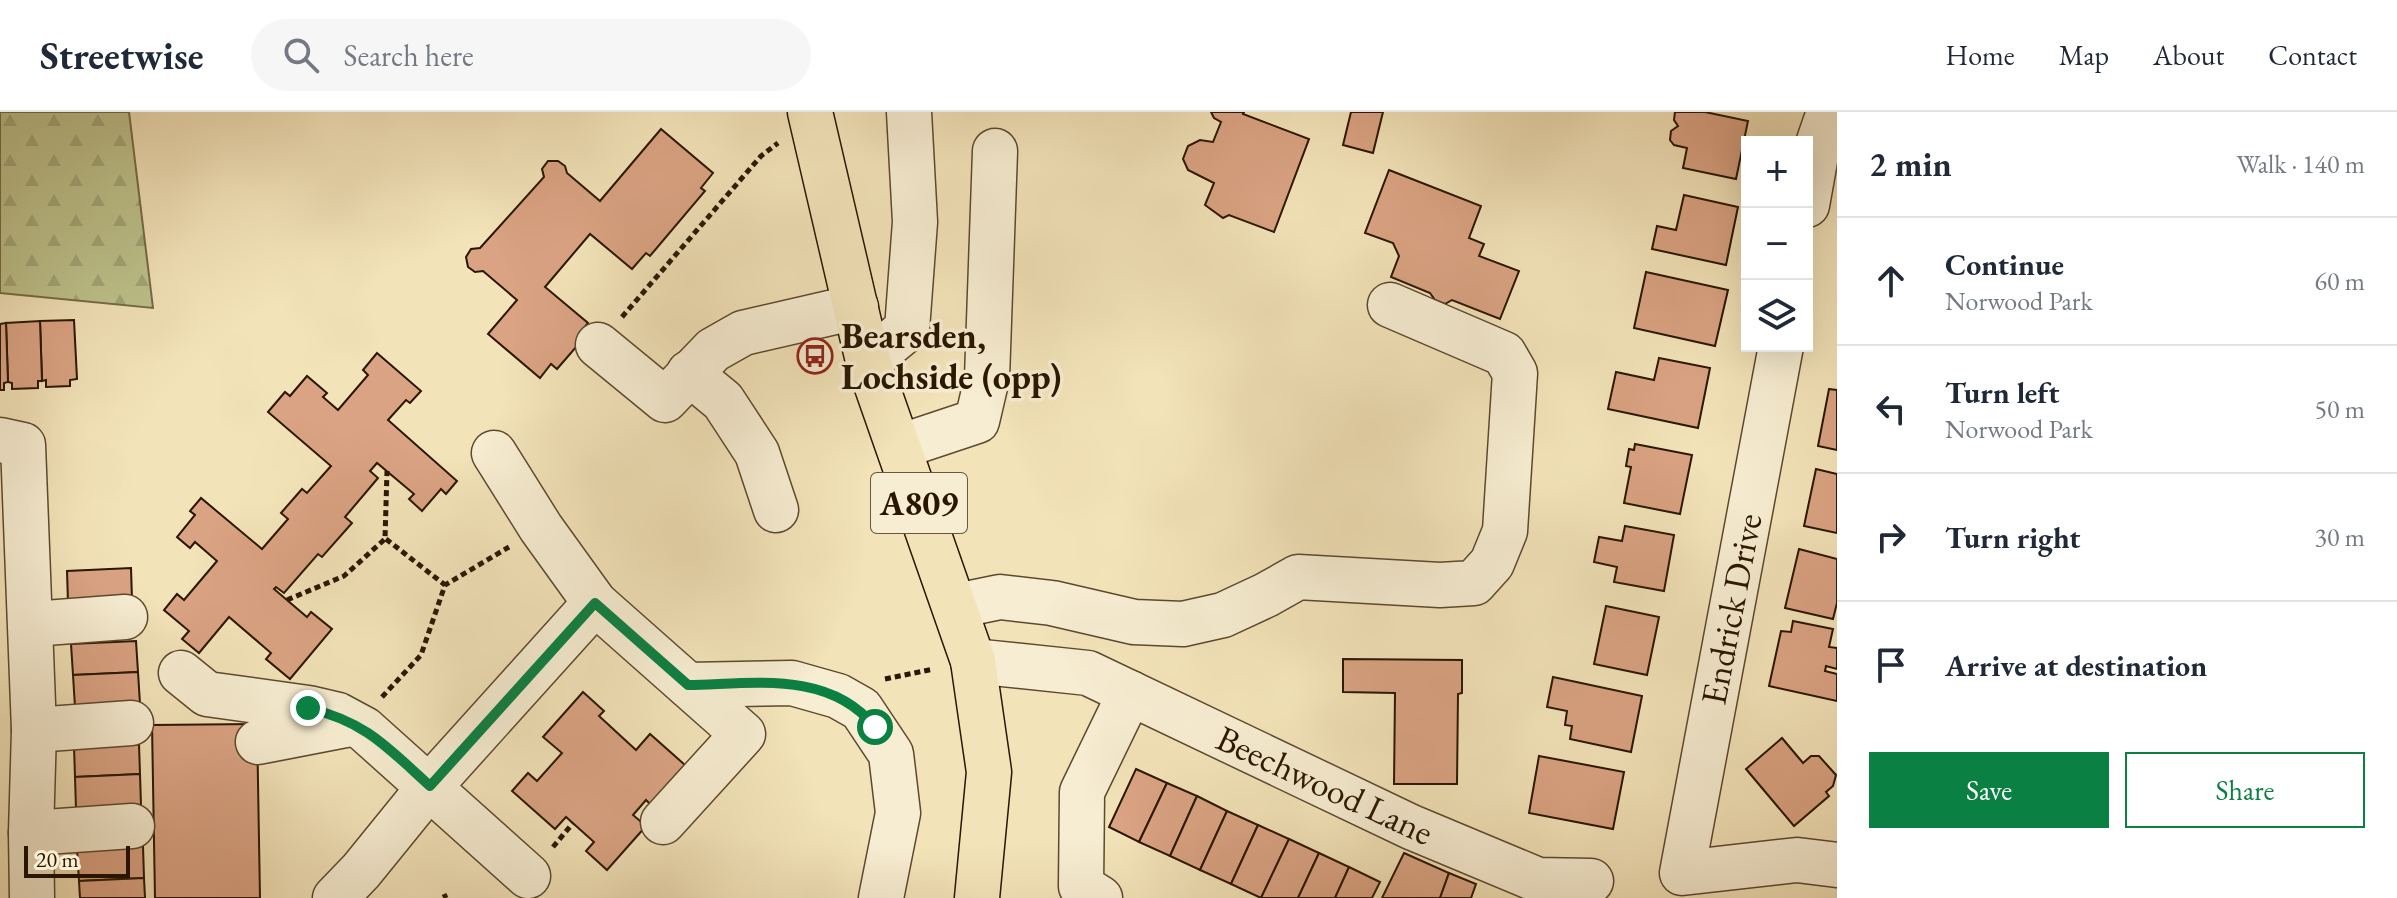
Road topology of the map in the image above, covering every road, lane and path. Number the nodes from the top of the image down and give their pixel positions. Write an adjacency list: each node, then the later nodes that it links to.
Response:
1 (909, 112): 10 (street)
2 (1829, 112): 5 (street)
3 (811, 115): 7 (main road, A809); 8 (path)
4 (995, 151): 13 (street)
5 (1813, 172)
6 (1390, 305): 22 (street)
7 (856, 307): 10 (main road, A809); 11 (street)
8 (598, 345): 11 (street)
9 (1780, 352): 38 (street, Endrick Drive)
10 (868, 361): 13 (main road, A809)
11 (689, 373): 16 (street)
12 (0, 440): 24 (street)
13 (899, 447): 22 (main road, A809)
14 (494, 453): 17 (street)
15 (387, 471): 18 (path)
16 (776, 510)
17 (541, 528): 19 (path); 21 (street)
18 (385, 539): 19 (path); 20 (path)
19 (445, 585): 31 (path)
20 (287, 600)
21 (595, 603): 27 (street); 34 (street)
22 (956, 606): 25 (main road, A809)
23 (125, 617): 24 (street)
24 (32, 624): 32 (street)
25 (973, 661): 28 (street, Beechwood Lane); 29 (path); 44 (main road, A809)
26 (181, 673): 31 (street)
27 (688, 685): 29 (street); 35 (street)
28 (1130, 693): 40 (street, Beechwood Lane); 45 (street)
29 (861, 709): 43 (street)
30 (131, 723): 32 (street)
31 (356, 724): 33 (street); 34 (street)
32 (34, 730): 37 (street)
33 (258, 742)
34 (430, 786): 39 (street); 42 (street)
35 (663, 822)
36 (132, 826): 37 (street)
37 (31, 833): 41 (street)
38 (1837, 865)
39 (528, 876)
40 (1591, 881)
41 (32, 898)
42 (335, 898)
43 (881, 898)
44 (977, 898)
45 (1100, 898)

